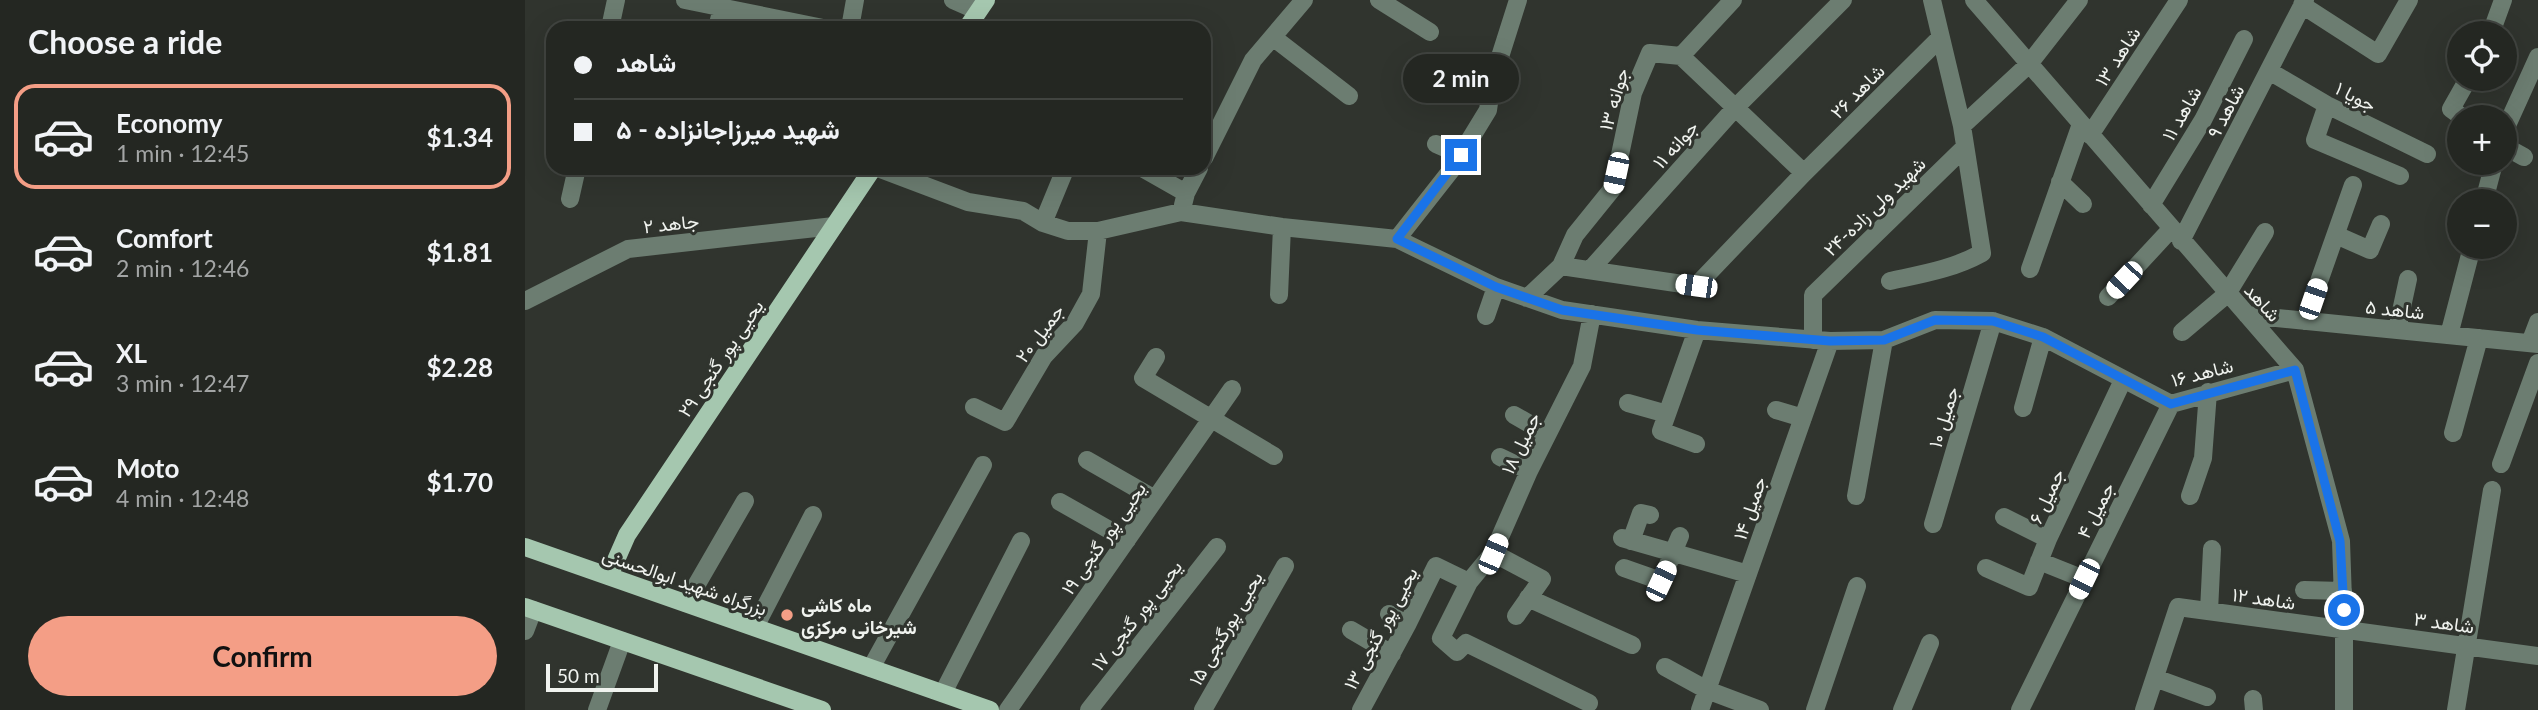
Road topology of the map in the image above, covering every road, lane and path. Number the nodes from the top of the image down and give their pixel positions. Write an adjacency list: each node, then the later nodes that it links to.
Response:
1 (616, 0): 19 (street)
2 (685, 0): 17 (street)
3 (855, 0): 22 (street)
4 (953, 0): 18 (street)
5 (1304, 0): 26 (street)
6 (1379, 0): 25 (street)
7 (1518, 0): 44 (street)
8 (1733, 0): 29 (street)
9 (1843, 0): 36 (street, جوانه ۱۱)
10 (1932, 0): 27 (street)
11 (1974, 0): 31 (street, شاهد)
12 (2079, 0): 31 (street)
13 (2179, 0): 38 (street, شاهد ۱۳)
14 (2409, 0): 16 (street)
15 (2503, 0): 24 (street)
16 (2303, 3): 32 (street, شاهد ۹)
17 (734, 6): 20 (street); 21 (street)
18 (982, 6): 23 (main road)
19 (612, 21)
20 (722, 21)
21 (793, 21)
22 (851, 21)
23 (972, 21)
24 (2495, 21)
25 (1430, 32)
26 (1274, 38): 33 (street); 39 (street)
27 (1939, 38): 37 (street); 46 (street, شاهد ۲۶)
28 (2244, 40): 59 (street, شاهد ۱۱)
29 (1681, 56): 36 (street); 71 (street, جوانه ۱۳)
30 (2538, 57): 35 (street)
31 (2029, 64): 37 (street); 38 (street, شاهد)
32 (2269, 71): 34 (street, جویا ۱); 67 (street, شاهد ۹)
33 (1349, 96)
34 (2327, 105): 43 (street, جویا ۱); 53 (street)
35 (2516, 105)
36 (1735, 108): 46 (street); 72 (street, جوانه ۱۱)
37 (1962, 126): 41 (street)
38 (2085, 130): 54 (street, شاهد ۱۳); 59 (street, شاهد)
39 (1211, 144)
40 (1436, 144): 44 (street)
41 (1964, 148): 75 (street); 79 (street, شهید ولی زاده-۲۴)
42 (2517, 153): 45 (street)
43 (2427, 154)
44 (1461, 155): 69 (street)
45 (2524, 157)
46 (1804, 173): 72 (street, شاهد ۲۶)
47 (575, 175): 57 (street)
48 (870, 175): 63 (main road, یحیی پور گنجی ۲۹)
49 (894, 175): 61 (street)
50 (1063, 175): 61 (street)
51 (1154, 175): 56 (street)
52 (1195, 175): 56 (street)
53 (2400, 176)
54 (2060, 182): 58 (street); 73 (street, شاهد ۱۳)
55 (2353, 185): 68 (street)
56 (1186, 193): 60 (street)
57 (570, 199)
58 (2083, 204)
59 (2151, 205): 67 (street, شاهد)
60 (1181, 212): 64 (street); 65 (street)
61 (1043, 223): 65 (street)
62 (2381, 223): 68 (street)
63 (834, 226): 82 (street, جاهد ۲); 145 (main road, یحیی پور گنجی ۲۹)
64 (1282, 227): 69 (street); 78 (street)
65 (1098, 231): 106 (street, جمیل ۲۰)
66 (2265, 232): 77 (street)
67 (2176, 235): 77 (street, شاهد); 80 (street, شاهد ۹)
68 (2336, 235): 87 (street)
69 (1397, 239): 76 (street)
70 (2469, 259): 92 (street)
71 (1562, 266): 72 (street); 81 (street)
72 (1590, 270)
73 (2030, 270)
74 (2408, 279): 90 (street)
75 (1890, 281)
76 (1496, 287): 81 (street); 85 (street)
77 (2227, 294): 84 (street, شاهد); 91 (street)
78 (1279, 295)
79 (1813, 295): 95 (street, جمیل ۱۴)
80 (2108, 297)
81 (1527, 298): 83 (street)
82 (525, 301)
83 (1592, 314): 89 (street); 114 (street, جمیل ۱۸)
84 (2247, 315): 87 (street, شاهد ۵); 100 (street, شاهد)
85 (1486, 316)
86 (1993, 321): 93 (street, شاهد ۱۶); 96 (street, شاهد ۱۶); 131 (street, جمیل ۱۰)
87 (2305, 321): 90 (street, شاهد ۵)
88 (2538, 322): 97 (street)
89 (1697, 330): 95 (street); 110 (street)
90 (2397, 330): 92 (street, شاهد ۵)
91 (2182, 332)
92 (2449, 335): 94 (street, شاهد ۵)
93 (2043, 337): 101 (street, شاهد ۱۶); 107 (street)
94 (2479, 338): 97 (street, شاهد ۵); 113 (street)
95 (1821, 340): 96 (street); 112 (street, جمیل ۱۴)
96 (1884, 340): 123 (street)
97 (2534, 344)
98 (1156, 357): 111 (street)
99 (2538, 363): 119 (street)
100 (2295, 370): 103 (street, شاهد ۱۶); 150 (street, شاهد)
101 (2123, 380): 105 (street, شاهد ۱۶); 132 (street, جمیل ۶)
102 (1231, 389): 111 (street, یحیی پور گنجی ۱۹)
103 (2208, 392): 105 (street, شاهد ۱۶); 124 (street)
104 (1628, 403): 110 (street)
105 (2171, 404): 146 (street, جمیل ۴)
106 (974, 407)
107 (2023, 408)
108 (1776, 410): 112 (street)
109 (1514, 415): 114 (street)
110 (1667, 415): 115 (street)
111 (1211, 418): 116 (street); 125 (street, یحیی پور گنجی ۱۹)
112 (1803, 418): 144 (street, جمیل ۱۴)
113 (2453, 433)
114 (1548, 434): 121 (street, جمیل ۱۸)
115 (1696, 444)
116 (1273, 456)
117 (1500, 457): 121 (street)
118 (1087, 460): 125 (street)
119 (2501, 464)
120 (982, 465): 169 (street)
121 (1529, 471): 139 (street, جمیل ۱۸)
122 (2492, 490): 165 (street)
123 (1856, 496)
124 (2190, 496)
125 (1155, 499): 133 (street, یحیی پور گنجی ۱۹)
126 (745, 500): 152 (street)
127 (1060, 502): 133 (street)
128 (1650, 514): 135 (street)
129 (813, 515): 158 (street)
130 (2004, 517): 132 (street)
131 (1933, 524)
132 (2049, 538): 140 (street, جمیل ۶)
133 (1127, 540): 179 (street, یحیی پور گنجی ۱۹)
134 (1021, 541): 172 (street)
135 (1677, 545): 142 (street); 144 (street)
136 (525, 547): 145 (main road, بزرگراه شهید ابوالحسنی)
137 (1217, 547): 180 (street, یحیی پور گنجی ۱۷)
138 (2212, 549): 154 (street)
139 (1493, 554): 147 (street, جمیل ۱۸); 151 (street)
140 (2039, 561): 143 (street, جمیل ۶); 146 (street)
141 (1285, 566): 181 (street, یحیی پورگنجی ۱۵)
142 (1624, 568)
143 (1986, 568)
144 (1748, 574): 171 (street, جمیل ۱۴)
145 (609, 576): 152 (main road, بزرگراه شهید ابوالحسنی)
146 (2084, 579): 187 (street, جمیل ۴)
147 (1469, 582): 157 (street, یحیی پور گنجی ۱۳); 174 (street, جمیل ۱۸)
148 (1857, 586): 185 (street)
149 (2304, 590): 150 (street)
150 (2343, 591): 160 (street, شاهد)
151 (1528, 598): 156 (street); 164 (street)
152 (686, 603): 158 (main road, بزرگراه شهید ابوالحسنی)
153 (529, 609): 161 (street); 162 (main road)
154 (2209, 611): 160 (street, شاهد ۱۲); 170 (street, شاهد ۱۲)
155 (1389, 614): 157 (street)
156 (1516, 616)
157 (1407, 625): 166 (street, یحیی پور گنجی ۱۳)
158 (755, 628): 169 (main road, بزرگراه شهید ابوالحسنی)
159 (1351, 630): 166 (street)
160 (2344, 630): 165 (street, شاهد ۳); 189 (street, شاهد)
161 (525, 631)
162 (622, 641): 175 (main road); 176 (street)
163 (1930, 643): 186 (street)
164 (1632, 645)
165 (2468, 647): 167 (street, شاهد ۳); 190 (street)
166 (1392, 653): 182 (street, یحیی پور گنجی ۱۳)
167 (2538, 656)
168 (1665, 667): 171 (street)
169 (871, 668): 172 (main road, بزرگراه شهید ابوالحسنی)
170 (2155, 678): 173 (street); 188 (street)
171 (1707, 690): 183 (street, جمیل ۱۴); 184 (street)
172 (943, 694): 178 (main road, بزرگراه شهید ابوالحسنی)
173 (2207, 697)
174 (1589, 703)
175 (785, 704): 177 (main road)
176 (597, 710)
177 (822, 710)
178 (990, 710)
179 (1008, 710)
180 (1089, 710)
181 (1203, 710)
182 (1361, 710)
183 (1700, 710)
184 (1760, 710)
185 (1815, 710)
186 (1902, 710)
187 (2020, 710)
188 (2144, 710)
189 (2344, 710)
190 (2456, 710)

